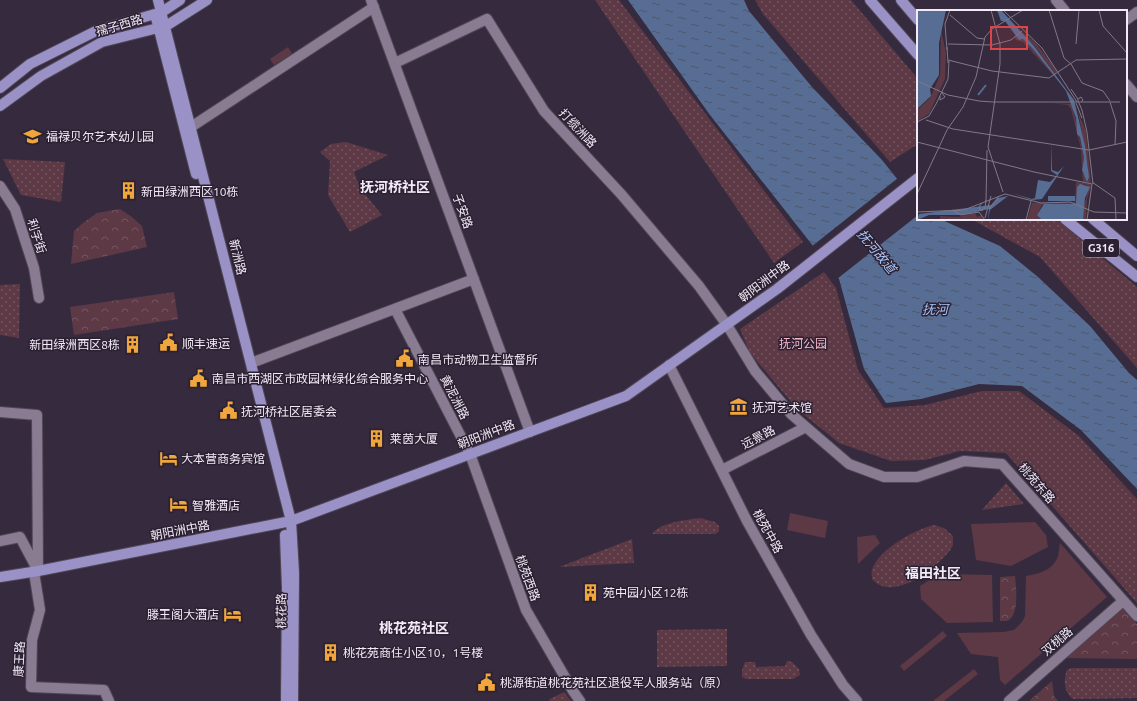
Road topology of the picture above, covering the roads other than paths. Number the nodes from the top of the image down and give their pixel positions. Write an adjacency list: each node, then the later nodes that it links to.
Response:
1 (158, 0): 10 (main road, 新洲路)
2 (180, 0): 10 (main road, 孺子西路)
3 (207, 0): 13 (main road, 孺子西路)
4 (870, 0): 14 (main road)
5 (901, 0): 11 (main road)
6 (1056, 0): 8 (street)
7 (373, 3): 15 (street, 子安路); 20 (street)
8 (1064, 10)
9 (1137, 12): 12 (street)
10 (158, 13): 13 (main road, 新洲路); 17 (main road, 孺子西路)
11 (917, 19)
12 (1127, 19)
13 (162, 27): 19 (main road, 孺子西路); 20 (main road, 新洲路); 38 (main road, 新洲路)
14 (917, 54)
15 (395, 63): 27 (street, 子安路); 30 (street, 打缆洲路)
16 (1127, 85): 18 (street)
17 (0, 88)
18 (1137, 97)
19 (0, 106)
20 (191, 127): 31 (main road, 新洲路)
21 (917, 179): 30 (main road, 朝阳洲中路)
22 (0, 186): 28 (street, 利字街)
23 (1066, 220): 26 (main road, G316)
24 (1094, 220): 25 (main road, G316)
25 (1137, 256)
26 (1137, 277)
27 (474, 279): 29 (street); 35 (street, 子安路)
28 (39, 298)
29 (395, 309): 31 (street); 36 (street, 黄泥洲路)
30 (727, 325): 32 (main road, 朝阳洲中路); 34 (street, 桃苑东路)
31 (251, 363): 38 (main road, 新洲路)
32 (669, 365): 35 (main road, 朝阳洲中路); 37 (street, 桃苑中路)
33 (0, 412): 40 (street, 康王路)
34 (806, 427): 37 (street, 远景路); 42 (street, 桃苑东路)
35 (530, 432): 36 (main road, 朝阳洲中路)
36 (470, 454): 38 (main road, 朝阳洲中路); 47 (street, 桃苑西路)
37 (722, 470): 48 (street, 桃苑中路)
38 (288, 522): 40 (main road, 朝阳洲中路); 45 (main road, 桃花路); 46 (main road, 桃花路)
39 (0, 541): 40 (street)
40 (36, 571): 41 (main road, 朝阳洲中路); 44 (street, 康王路)
41 (0, 577)
42 (1123, 601): 43 (street, 桃苑东路); 49 (street, 双桃路)
43 (1137, 616)
44 (109, 701)
45 (286, 701)
46 (293, 701)
47 (580, 701)
48 (857, 701)
49 (1009, 701)

